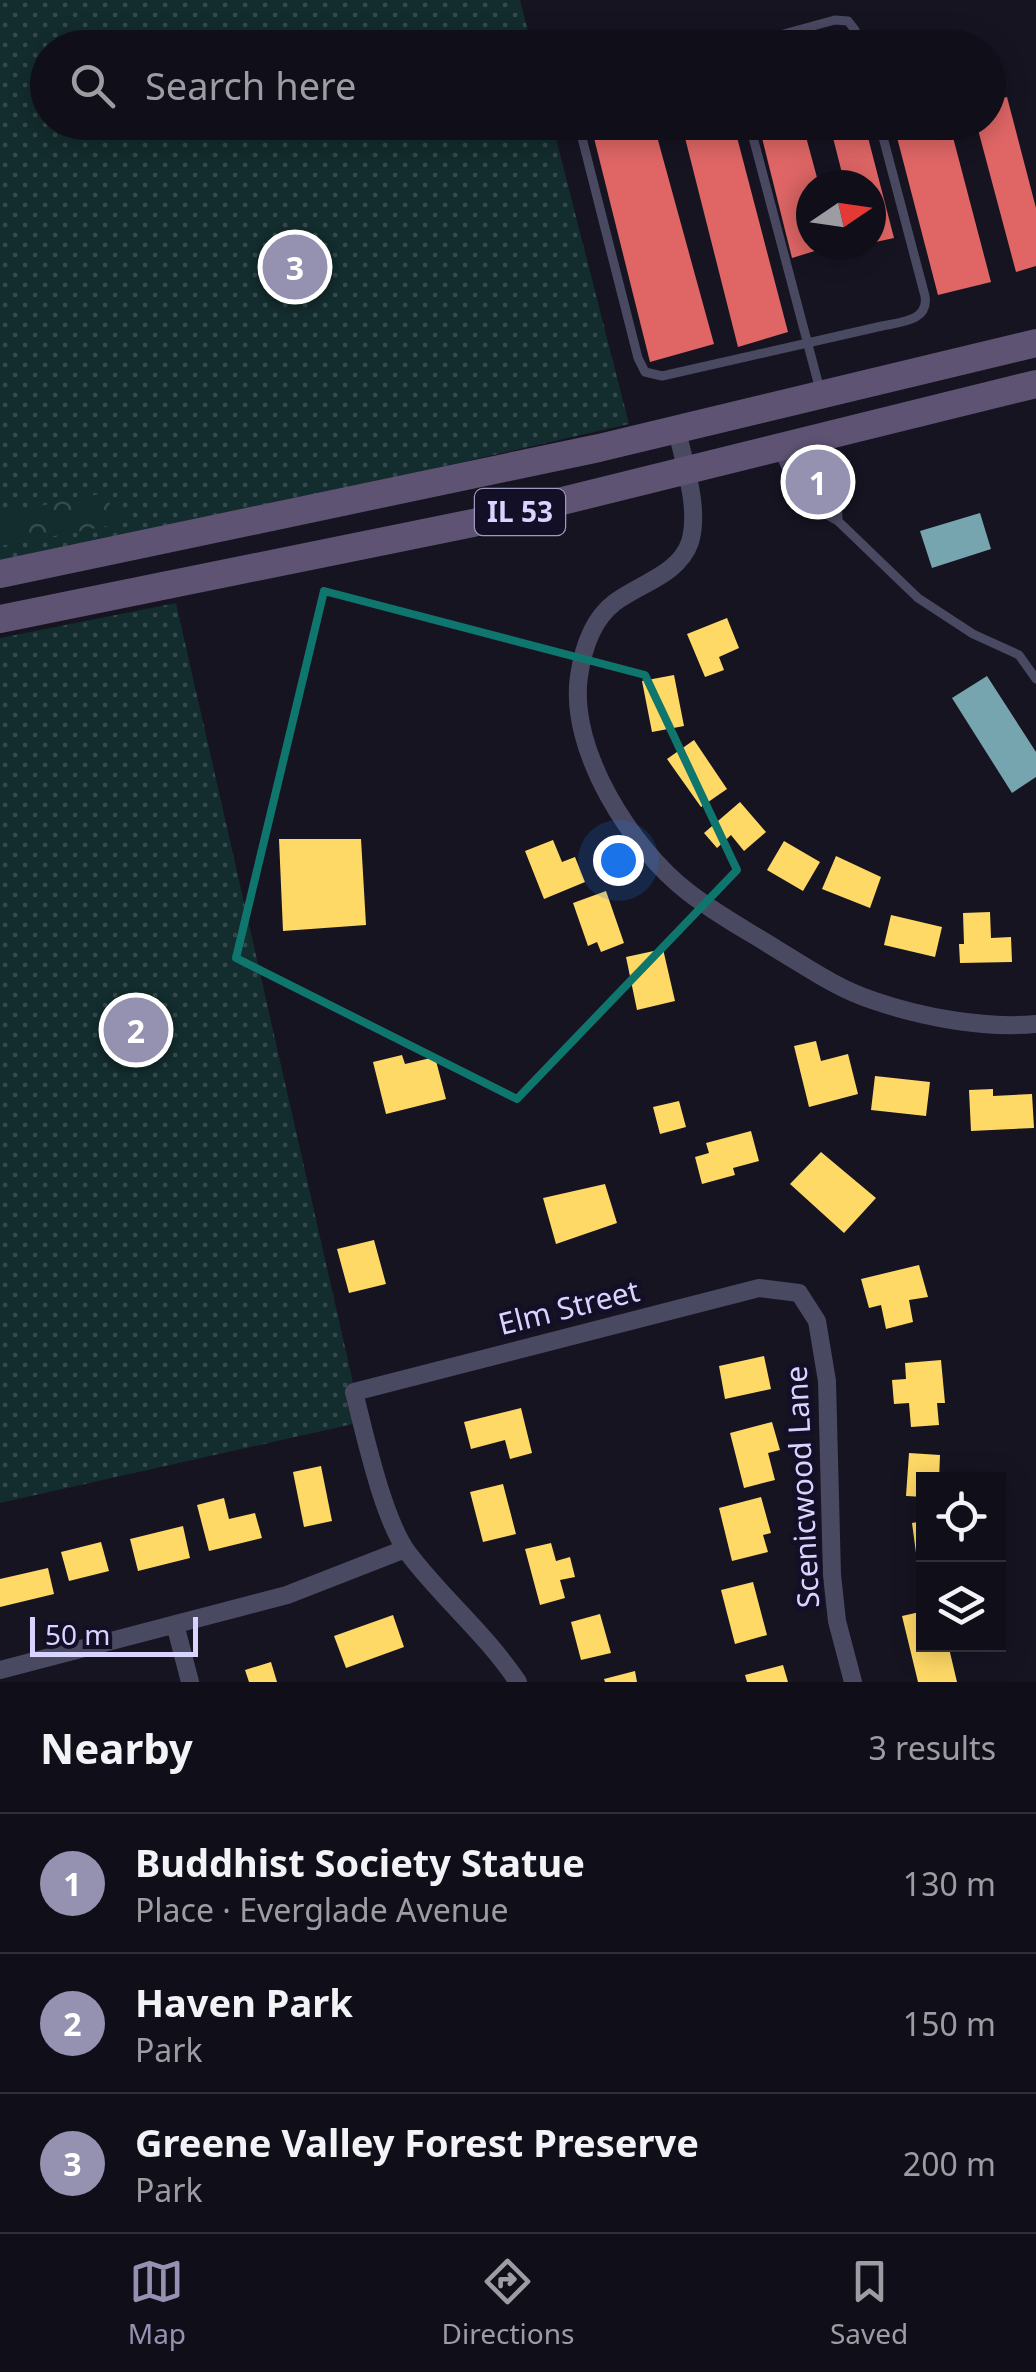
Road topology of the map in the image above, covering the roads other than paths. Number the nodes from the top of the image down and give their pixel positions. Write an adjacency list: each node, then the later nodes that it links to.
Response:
1 (798, 30): 2 (lane)
2 (855, 30)
3 (583, 140): 7 (lane)
4 (753, 140): 7 (lane)
5 (885, 140): 7 (lane)
6 (1036, 343): 9 (main road, IL 53)
7 (807, 344): 9 (lane)
8 (1036, 384): 11 (main road, IL 53)
9 (820, 393): 10 (main road, IL 53)
10 (677, 430): 13 (street); 15 (main road, IL 53)
11 (826, 438): 12 (main road, IL 53); 14 (lane)
12 (778, 450): 13 (main road, IL 53); 14 (lane)
13 (686, 472): 16 (main road, IL 53); 18 (street)
14 (838, 520): 17 (lane)
15 (0, 574)
16 (0, 619)
17 (1036, 679)
18 (1036, 1024)
19 (800, 1293): 20 (street, Elm Street); 25 (street, Scenicwood Lane)
20 (405, 1549): 21 (street); 24 (street)
21 (176, 1624): 22 (street); 23 (street)
22 (0, 1670)
23 (190, 1682)
24 (518, 1682)
25 (853, 1682)

